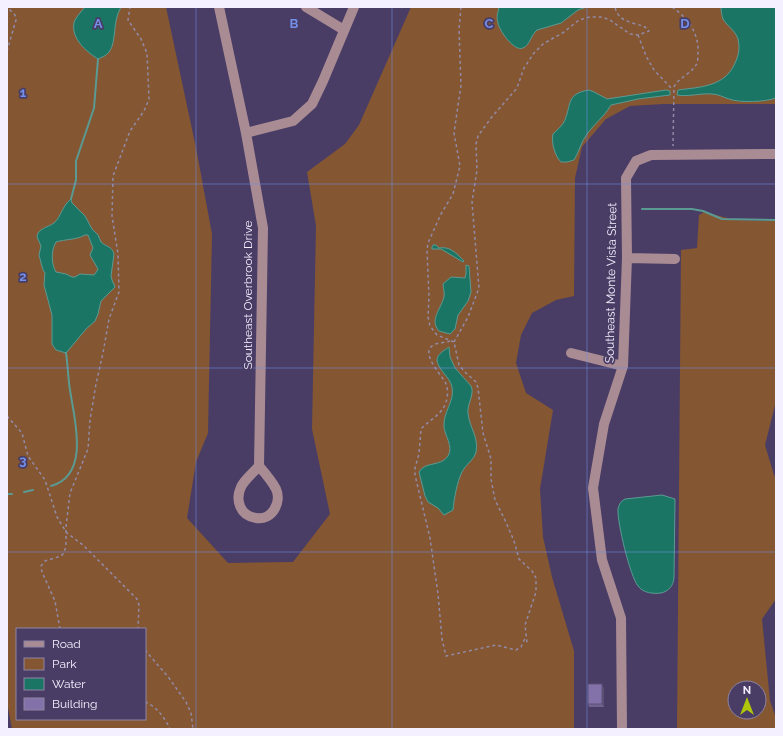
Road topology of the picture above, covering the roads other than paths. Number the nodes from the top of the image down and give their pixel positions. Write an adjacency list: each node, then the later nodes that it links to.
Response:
1 (219, 7): 5 (street, Southeast Overbrook Drive)
2 (306, 7): 4 (street)
3 (354, 7): 4 (street)
4 (344, 30): 5 (street)
5 (246, 133): 11 (street, Southeast Overbrook Drive)
6 (776, 154): 7 (street, Southeast Monte Vista Street)
7 (627, 258): 8 (street); 10 (street, Southeast Monte Vista Street)
8 (675, 259)
9 (571, 353): 10 (street)
10 (623, 366): 12 (street, Southeast Monte Vista Street)
11 (259, 466): 11 (street)
12 (622, 729)

